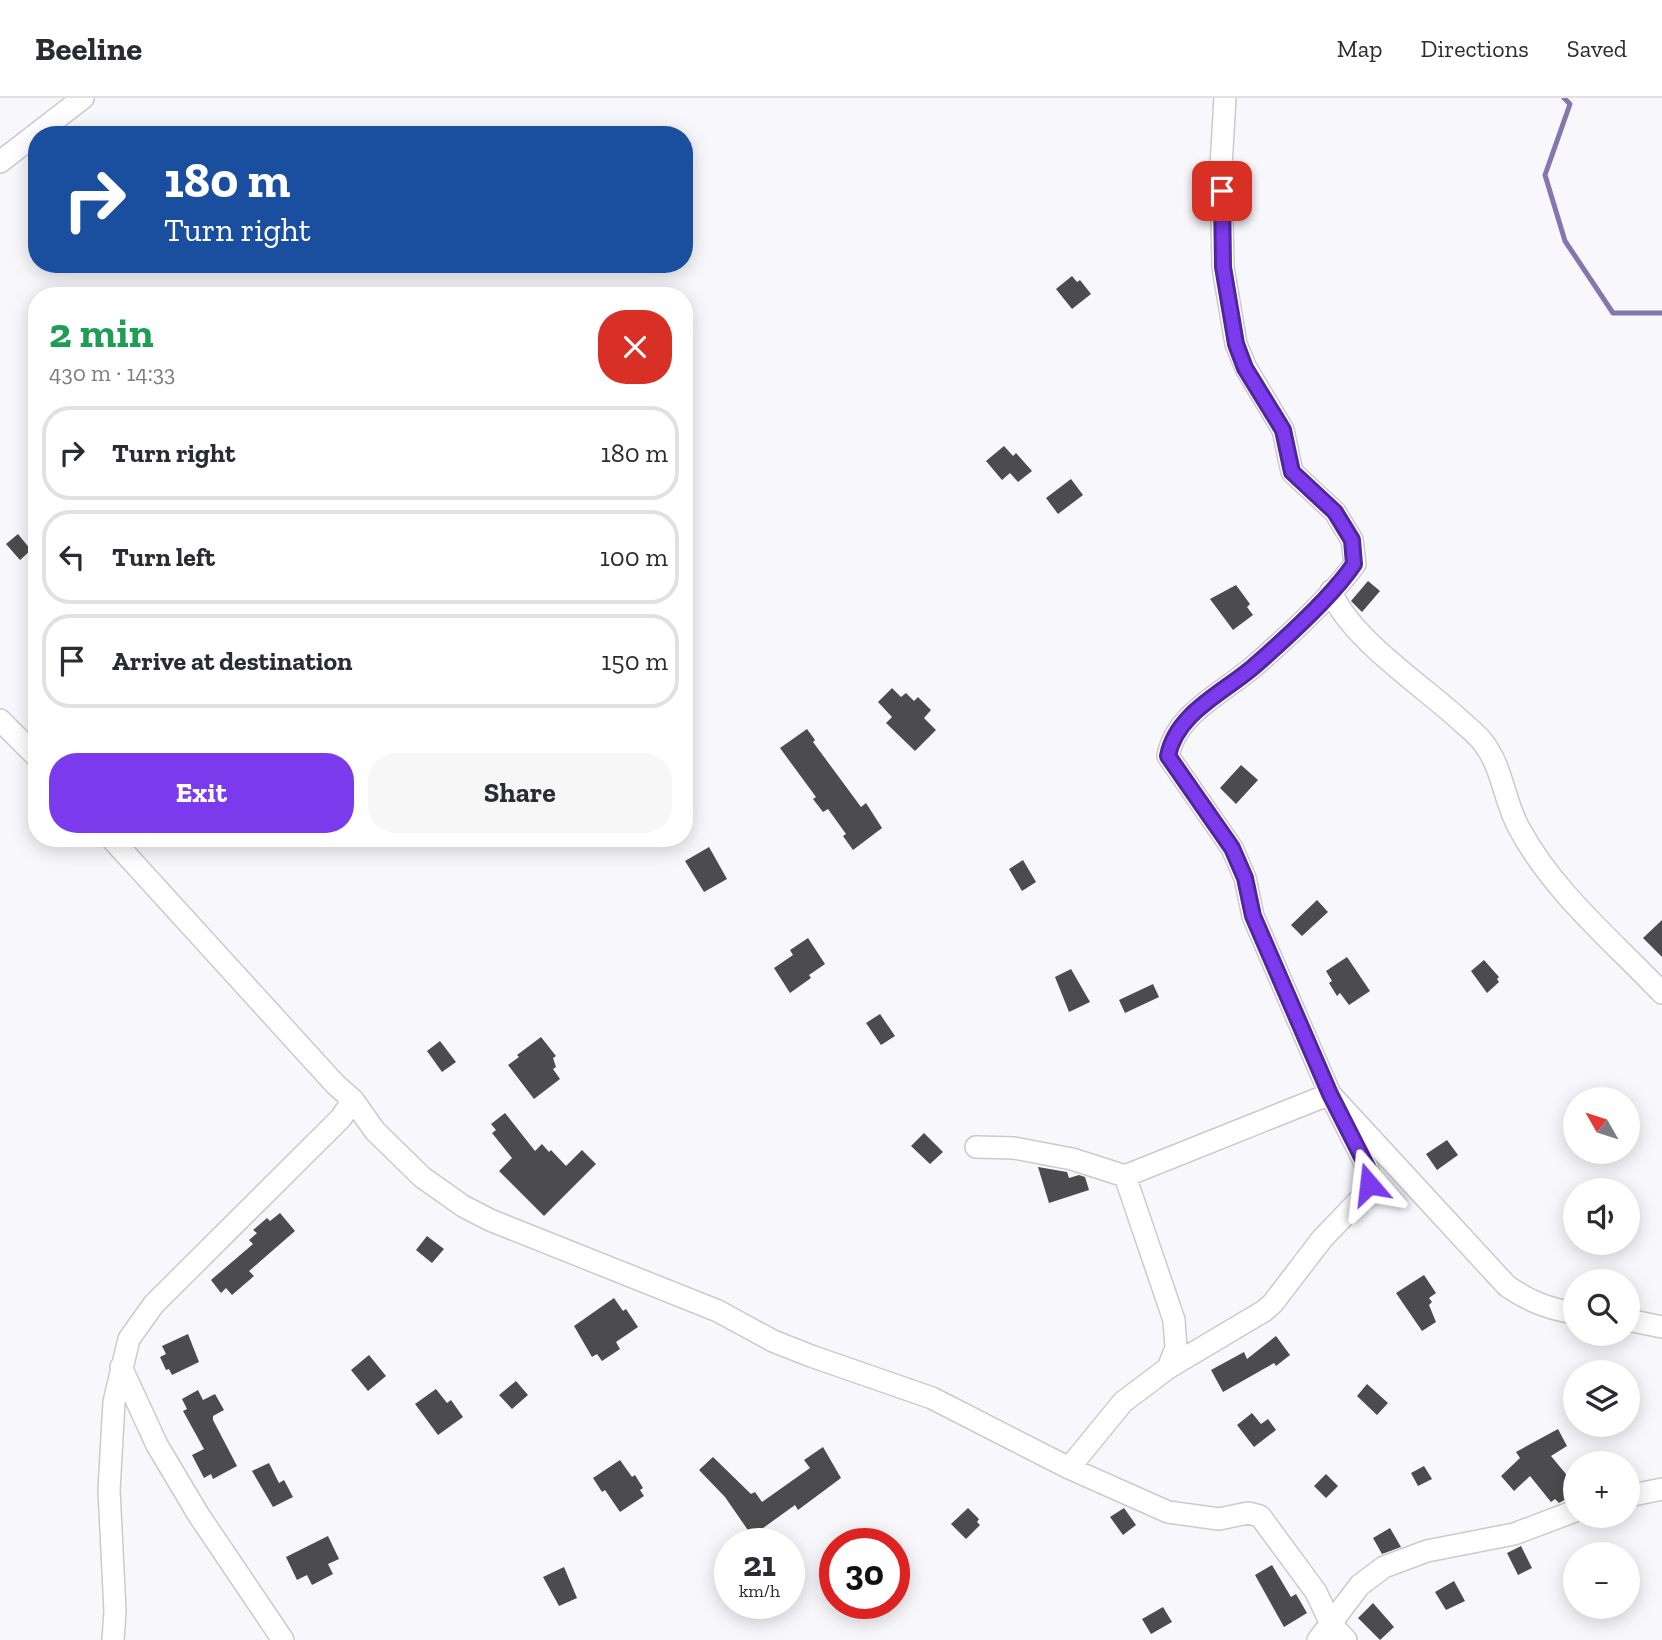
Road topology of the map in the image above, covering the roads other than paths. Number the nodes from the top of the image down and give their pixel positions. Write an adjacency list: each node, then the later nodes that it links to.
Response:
1 (83, 98): 3 (street)
2 (1226, 98): 6 (street)
3 (47, 126)
4 (28, 140): 5 (street)
5 (0, 162)
6 (1331, 591): 10 (street); 11 (street)
7 (0, 720): 8 (street)
8 (28, 748)
9 (119, 847): 12 (street)
10 (1662, 993)
11 (1330, 1094): 14 (street); 15 (street); 19 (street)
12 (353, 1100): 18 (street); 20 (street)
13 (976, 1147): 14 (street)
14 (1125, 1176): 19 (street)
15 (1563, 1311)
16 (1640, 1322): 17 (street)
17 (1662, 1327)
18 (121, 1367): 25 (street); 26 (street)
19 (1168, 1368): 20 (street)
20 (1069, 1468): 24 (street)
21 (1662, 1489): 22 (street)
22 (1640, 1494)
23 (1563, 1516): 24 (street)
24 (1332, 1635)
25 (113, 1640)
26 (283, 1640)

